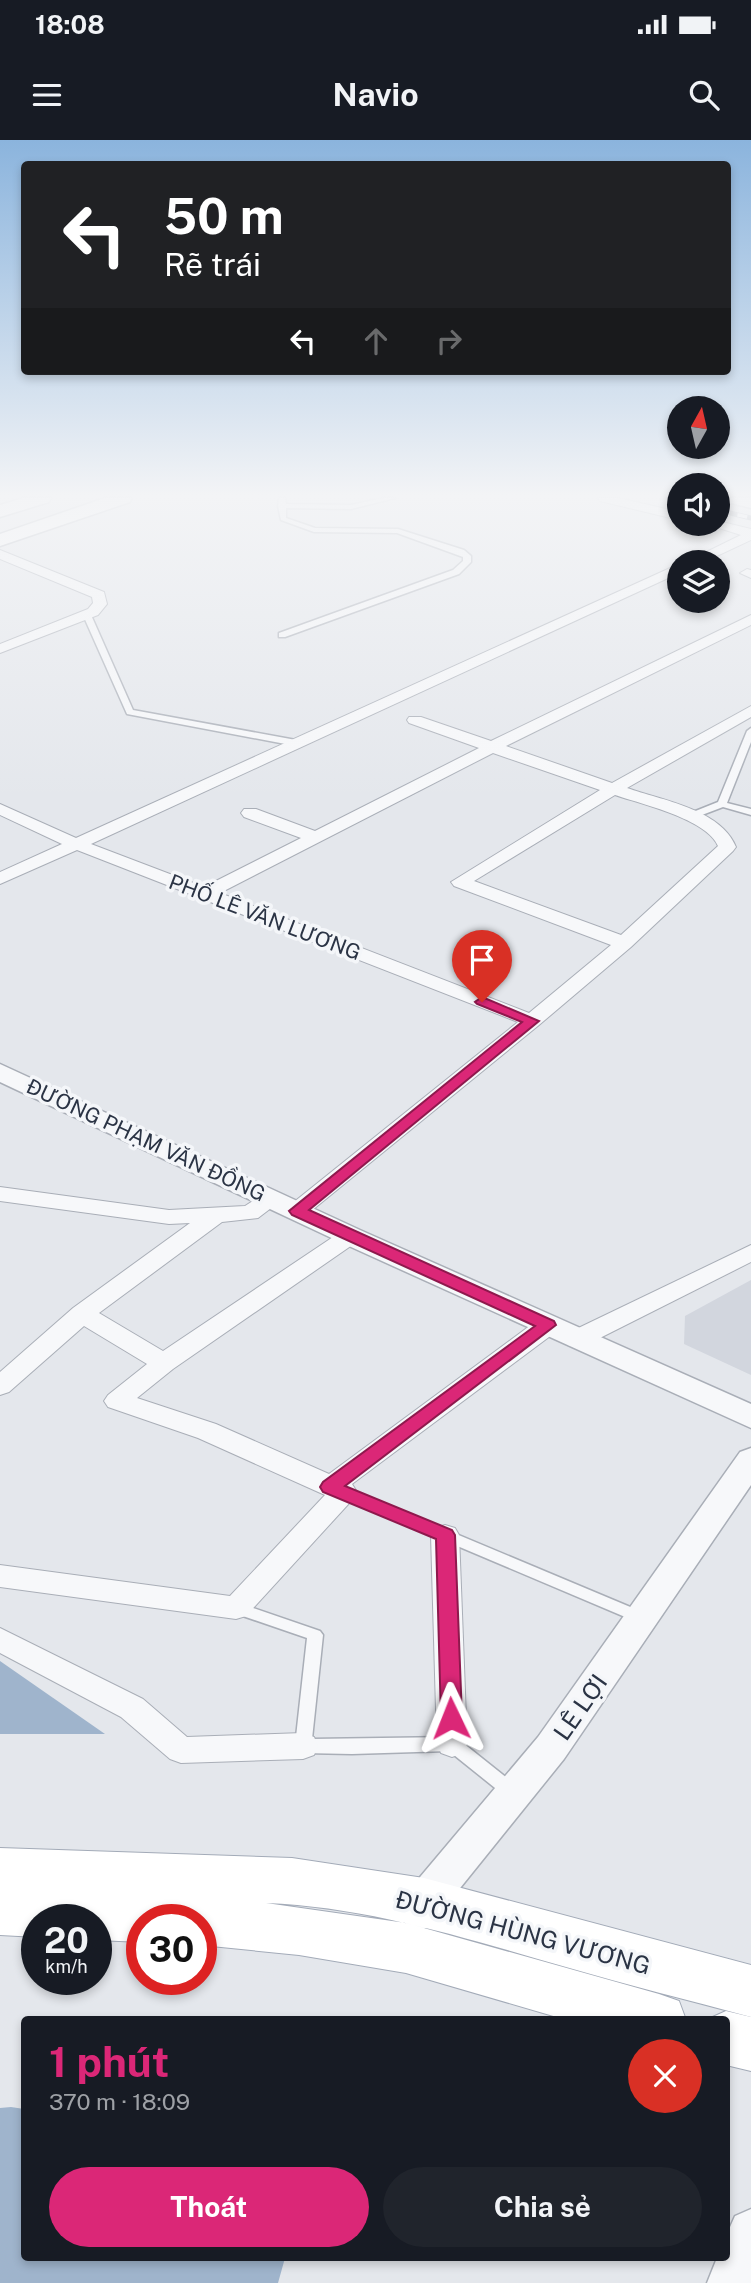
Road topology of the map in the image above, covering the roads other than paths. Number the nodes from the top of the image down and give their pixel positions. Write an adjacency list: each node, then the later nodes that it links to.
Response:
1 (99, 598): 4 (street)
2 (384, 598): 6 (lane)
3 (613, 598): 11 (street)
4 (87, 615): 7 (street); 11 (lane)
5 (751, 619): 12 (street)
6 (282, 635)
7 (0, 649)
8 (751, 711): 13 (street)
9 (415, 720): 12 (street)
10 (751, 731): 14 (lane)
11 (296, 743): 20 (street)
12 (492, 747): 13 (street); 19 (street)
13 (613, 789): 18 (street); 23 (street)
14 (722, 804): 16 (lane); 18 (lane)
15 (0, 809): 20 (street, PHỐ LÊ VĂN LƯƠNG)
16 (751, 812)
17 (250, 813): 19 (street)
18 (691, 816): 23 (street)
19 (315, 838): 22 (street)
20 (76, 844): 21 (street); 22 (street, PHỐ LÊ VĂN LƯƠNG)
21 (0, 879)
22 (205, 894): 24 (street, PHỐ LÊ VĂN LƯƠNG)
23 (624, 943): 24 (street)
24 (532, 1021): 27 (street)
25 (0, 1072): 27 (street, ĐƯỜNG PHẠM VĂN ĐỒNG)
26 (0, 1194): 28 (street)
27 (285, 1205): 28 (street); 29 (street, ĐƯỜNG PHẠM VĂN ĐỒNG)
28 (216, 1215): 31 (street)
29 (350, 1236): 32 (street, ĐƯỜNG PHẠM VĂN ĐỒNG); 34 (street)
30 (751, 1253): 33 (street)
31 (82, 1314): 34 (street); 35 (street)
32 (548, 1325): 33 (street, ĐƯỜNG PHẠM VĂN ĐỒNG); 38 (street)
33 (577, 1339): 36 (street, ĐƯỜNG PHẠM VĂN ĐỒNG)
34 (164, 1363): 38 (street)
35 (0, 1386)
36 (751, 1417)
37 (751, 1460): 42 (street, LÊ LỢI)
38 (337, 1490): 39 (lane); 41 (street)
39 (445, 1535): 42 (lane); 44 (street)
40 (0, 1576): 41 (street)
41 (236, 1608): 45 (lane)
42 (642, 1618): 46 (street, LÊ LỢI)
43 (0, 1640): 45 (street)
44 (452, 1744): 45 (lane); 46 (lane)
45 (303, 1746)
46 (514, 1793): 51 (street, LÊ LỢI)
47 (0, 1871): 51 (main road, ĐƯỜNG HÙNG VƯƠNG)
48 (0, 1911): 49 (main road)
49 (126, 1917)
50 (217, 1923): 51 (main road, ĐƯỜNG HÙNG VƯƠNG)
51 (415, 1925): 52 (main road, ĐƯỜNG HÙNG VƯƠNG); 53 (main road, ĐƯỜNG HÙNG VƯƠNG)
52 (751, 1990)
53 (649, 2016)
54 (730, 2039): 55 (main road)
55 (751, 2044)
56 (751, 2232): 57 (street)
57 (730, 2283)

